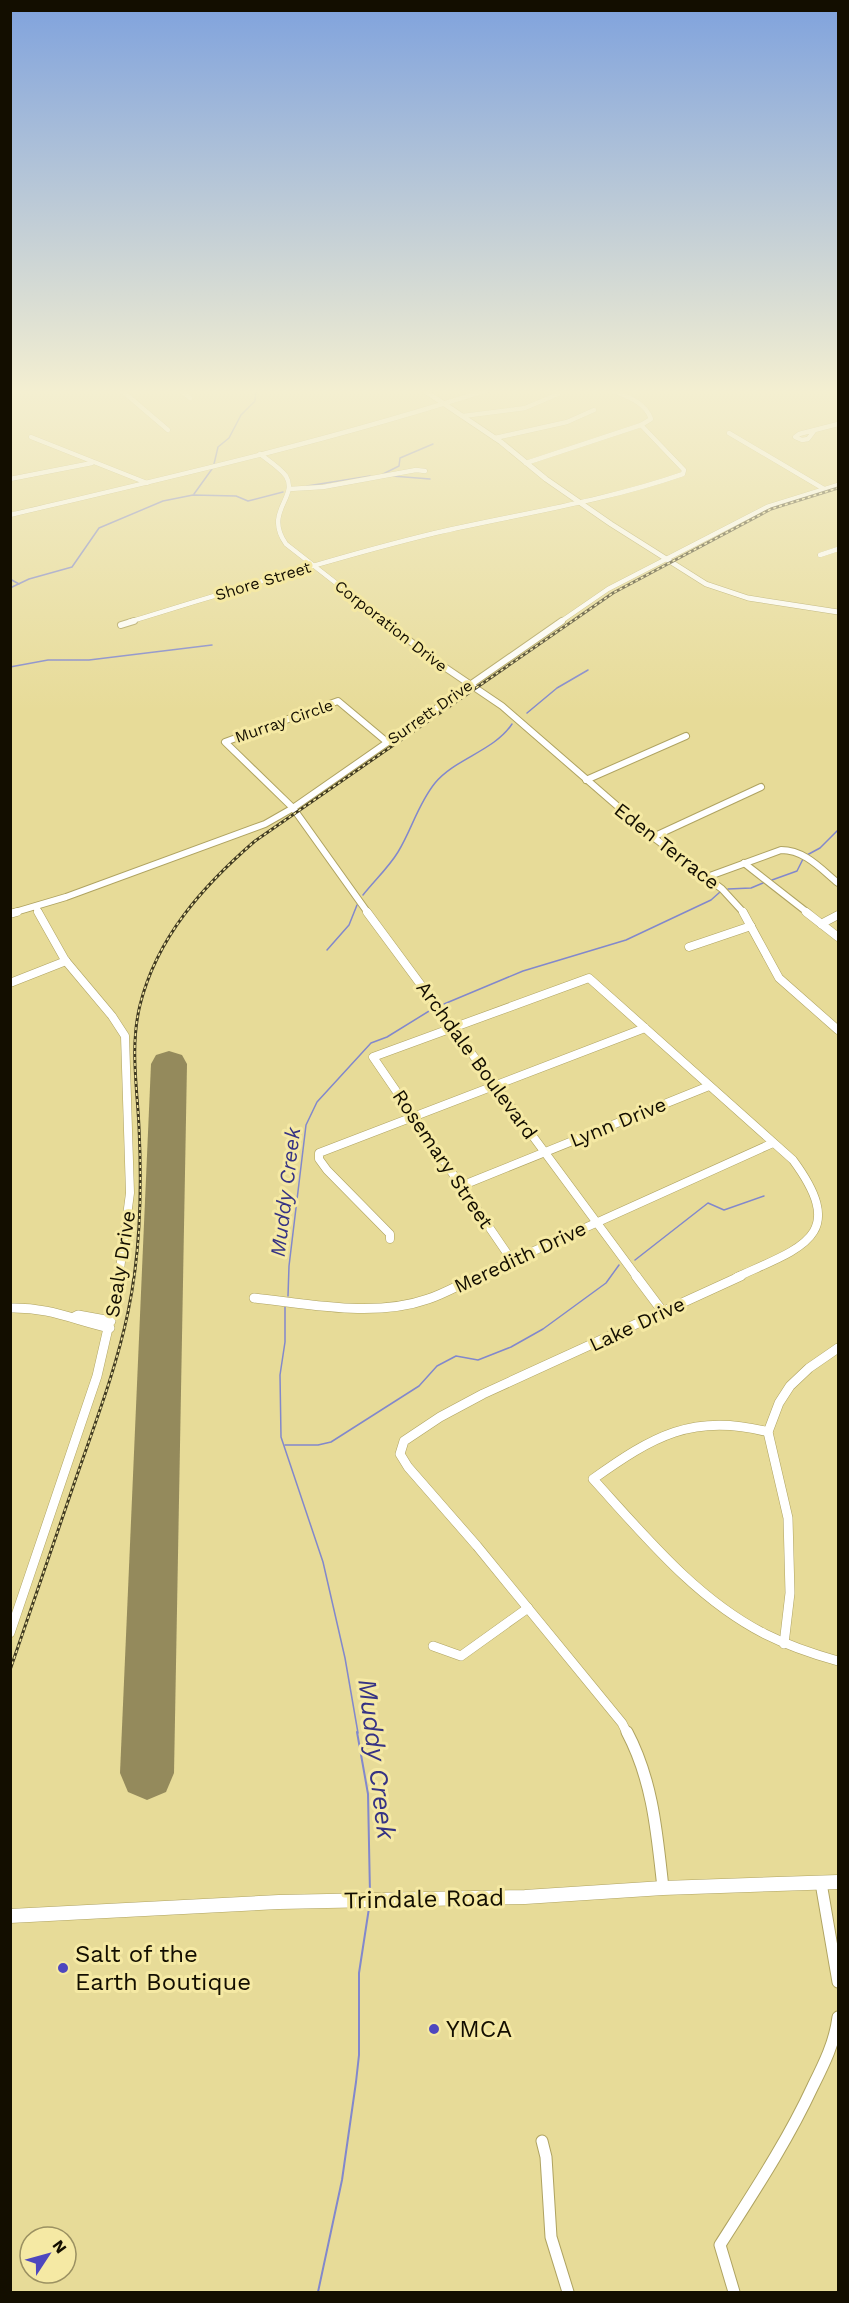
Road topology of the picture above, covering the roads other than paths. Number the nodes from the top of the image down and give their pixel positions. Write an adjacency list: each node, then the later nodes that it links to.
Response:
1 (90, 496): 7 (street)
2 (286, 496): 11 (street, Corporation Drive)
3 (572, 496): 6 (main road)
4 (615, 496): 6 (street, Shore Street)
5 (801, 496): 10 (street, Surrett Drive)
6 (582, 504): 10 (main road); 11 (street, Shore Street)
7 (10, 515)
8 (838, 549): 9 (street)
9 (820, 555)
10 (665, 559): 12 (main road); 14 (street, Surrett Drive)
11 (313, 565): 13 (street, Shore Street); 14 (street, Corporation Drive)
12 (838, 612)
13 (121, 625)
14 (470, 685): 16 (street, Surrett Drive); 17 (street, Eden Terrace)
15 (686, 736): 17 (street)
16 (387, 742): 19 (street, Surrett Drive); 19 (street, Murray Circle)
17 (585, 780): 20 (street, Eden Terrace)
18 (761, 788): 20 (street)
19 (292, 808): 24 (street, Surrett Drive); 33 (street, Archdale Boulevard)
20 (652, 837): 22 (street, Eden Terrace)
21 (744, 863): 22 (street); 23 (street); 27 (street)
22 (707, 877): 28 (street, Eden Terrace)
23 (838, 882)
24 (36, 907): 25 (street, Surrett Drive); 31 (street, Sealy Drive)
25 (10, 914)
26 (838, 915): 27 (street)
27 (821, 924): 29 (street)
28 (751, 926): 30 (street); 35 (street, Eden Terrace)
29 (838, 938)
30 (690, 947)
31 (66, 961): 32 (street); 49 (street, Sealy Drive)
32 (10, 983)
33 (453, 1028): 34 (street, Lake Drive); 36 (street, Lake Drive); 37 (street, Archdale Boulevard)
34 (645, 1028): 37 (street); 38 (street, Lake Drive)
35 (838, 1030)
36 (373, 1057): 39 (street, Rosemary Street)
37 (496, 1085): 39 (street); 41 (street, Archdale Boulevard)
38 (709, 1086): 40 (street, Lake Drive); 41 (street, Lynn Drive)
39 (414, 1116): 42 (street, Rosemary Street); 44 (street)
40 (773, 1143): 43 (street, Meredith Drive); 48 (street, Lake Drive)
41 (545, 1152): 42 (street, Lynn Drive); 43 (street, Archdale Boulevard)
42 (461, 1186): 45 (street, Rosemary Street)
43 (597, 1222): 45 (street, Meredith Drive); 48 (street, Archdale Boulevard)
44 (390, 1239)
45 (513, 1262): 46 (street, Meredith Drive)
46 (254, 1298)
47 (10, 1308): 49 (street)
48 (663, 1312): 52 (street, Lake Drive)
49 (111, 1324): 53 (street, Sealy Drive)
50 (838, 1348): 51 (street)
51 (768, 1432): 54 (street); 54 (street)
52 (528, 1608): 55 (street); 59 (street, Lake Drive)
53 (10, 1633)
54 (784, 1644): 56 (street)
55 (433, 1646)
56 (838, 1661)
57 (838, 1882): 58 (main road, Trindale Road)
58 (821, 1883): 59 (main road, Trindale Road); 61 (street)
59 (663, 1888): 60 (main road, Trindale Road)
60 (10, 1916)
61 (838, 1982)
62 (838, 2017): 65 (street)
63 (542, 2142): 64 (street)
64 (568, 2292)
65 (734, 2292)

